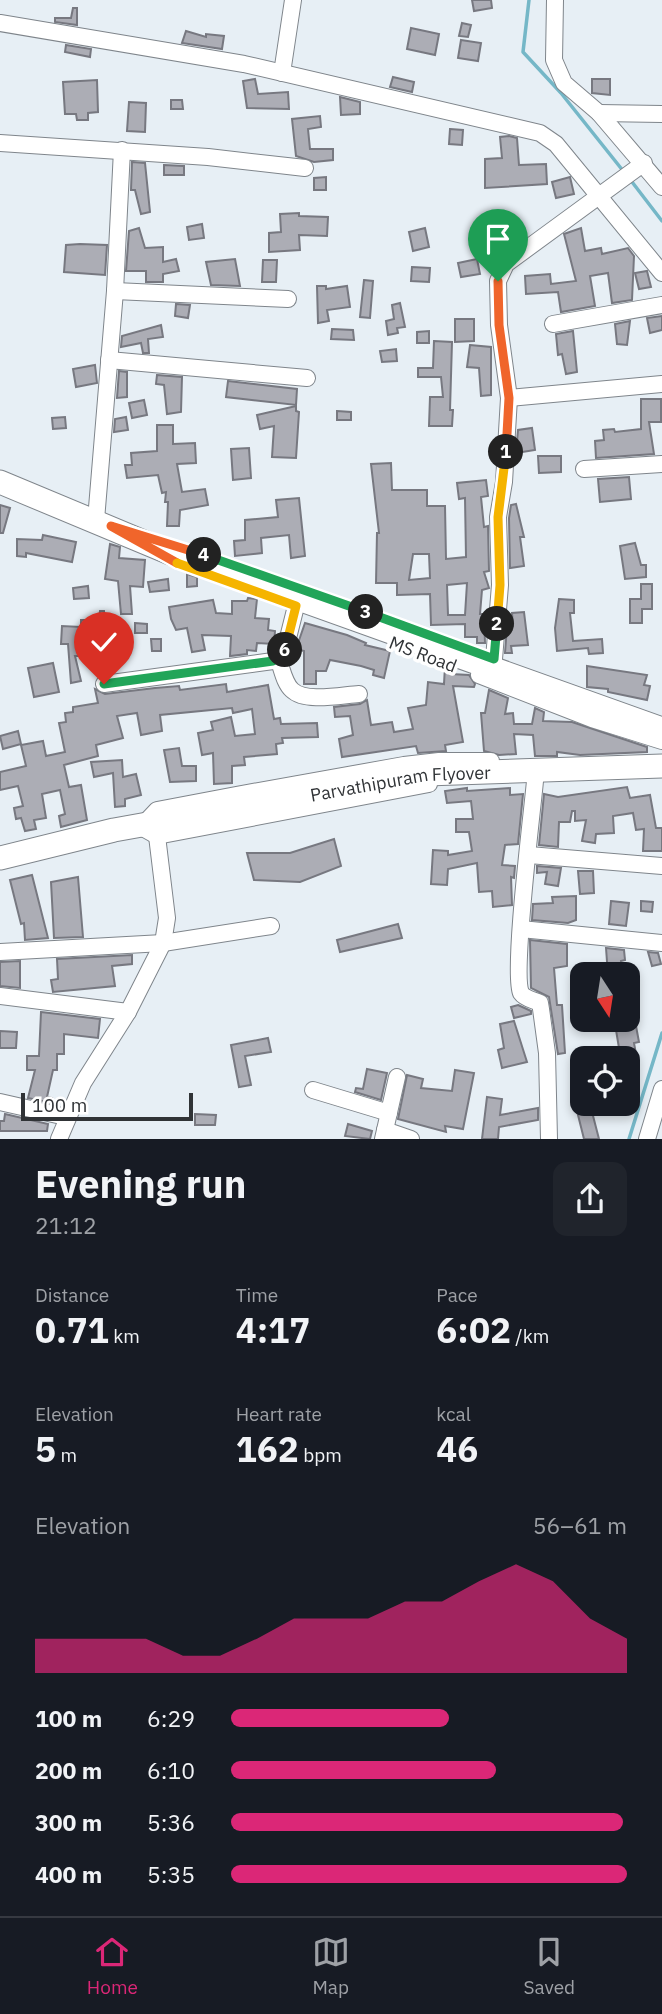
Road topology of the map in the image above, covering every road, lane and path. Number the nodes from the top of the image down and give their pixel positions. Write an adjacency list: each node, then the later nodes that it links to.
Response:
1 (292, 0): 4 (street)
2 (555, 0): 5 (street)
3 (0, 23): 4 (street)
4 (282, 73): 12 (street)
5 (599, 113): 6 (street); 9 (street)
6 (662, 114)
7 (1, 143): 8 (street)
8 (122, 150): 10 (street); 14 (street)
9 (638, 167): 11 (street); 12 (street)
10 (304, 169)
11 (662, 187)
12 (599, 195): 13 (street); 21 (street)
13 (662, 273)
14 (115, 291): 15 (street); 18 (street)
15 (288, 299)
16 (662, 305): 17 (street)
17 (553, 324)
18 (109, 360): 19 (street); 25 (street)
19 (307, 378)
20 (662, 384): 21 (street)
21 (509, 398): 28 (street)
22 (662, 464): 23 (street)
23 (584, 469)
24 (0, 482): 25 (highway)
25 (104, 523): 26 (street, MS Road); 28 (street); 32 (highway)
26 (296, 606): 27 (street); 33 (street, MS Road)
27 (278, 659): 29 (street); 30 (street)
28 (494, 659): 31 (street)
29 (104, 684)
30 (359, 694)
31 (662, 722)
32 (662, 729)
33 (662, 741)
34 (662, 758): 38 (street)
35 (662, 766): 38 (highway, Parvathipuram Flyover)
36 (662, 775): 37 (street)
37 (535, 781): 38 (street); 39 (street)
38 (149, 831): 40 (highway); 42 (highway); 45 (street)
39 (528, 855): 41 (street); 44 (street)
40 (0, 858)
41 (662, 866)
42 (0, 870)
43 (271, 926): 45 (street)
44 (521, 929): 46 (street); 59 (street)
45 (163, 943): 47 (street); 49 (street)
46 (662, 943)
47 (0, 953)
48 (0, 996): 49 (street)
49 (128, 1012): 55 (street)
50 (397, 1077): 54 (street)
51 (313, 1090): 54 (street)
52 (661, 1094): 60 (street)
53 (0, 1102): 55 (street)
54 (389, 1113): 56 (street)
55 (66, 1117): 57 (street)
56 (384, 1134): 58 (street)
57 (59, 1139)
58 (411, 1139)
59 (549, 1139)
60 (647, 1139)

